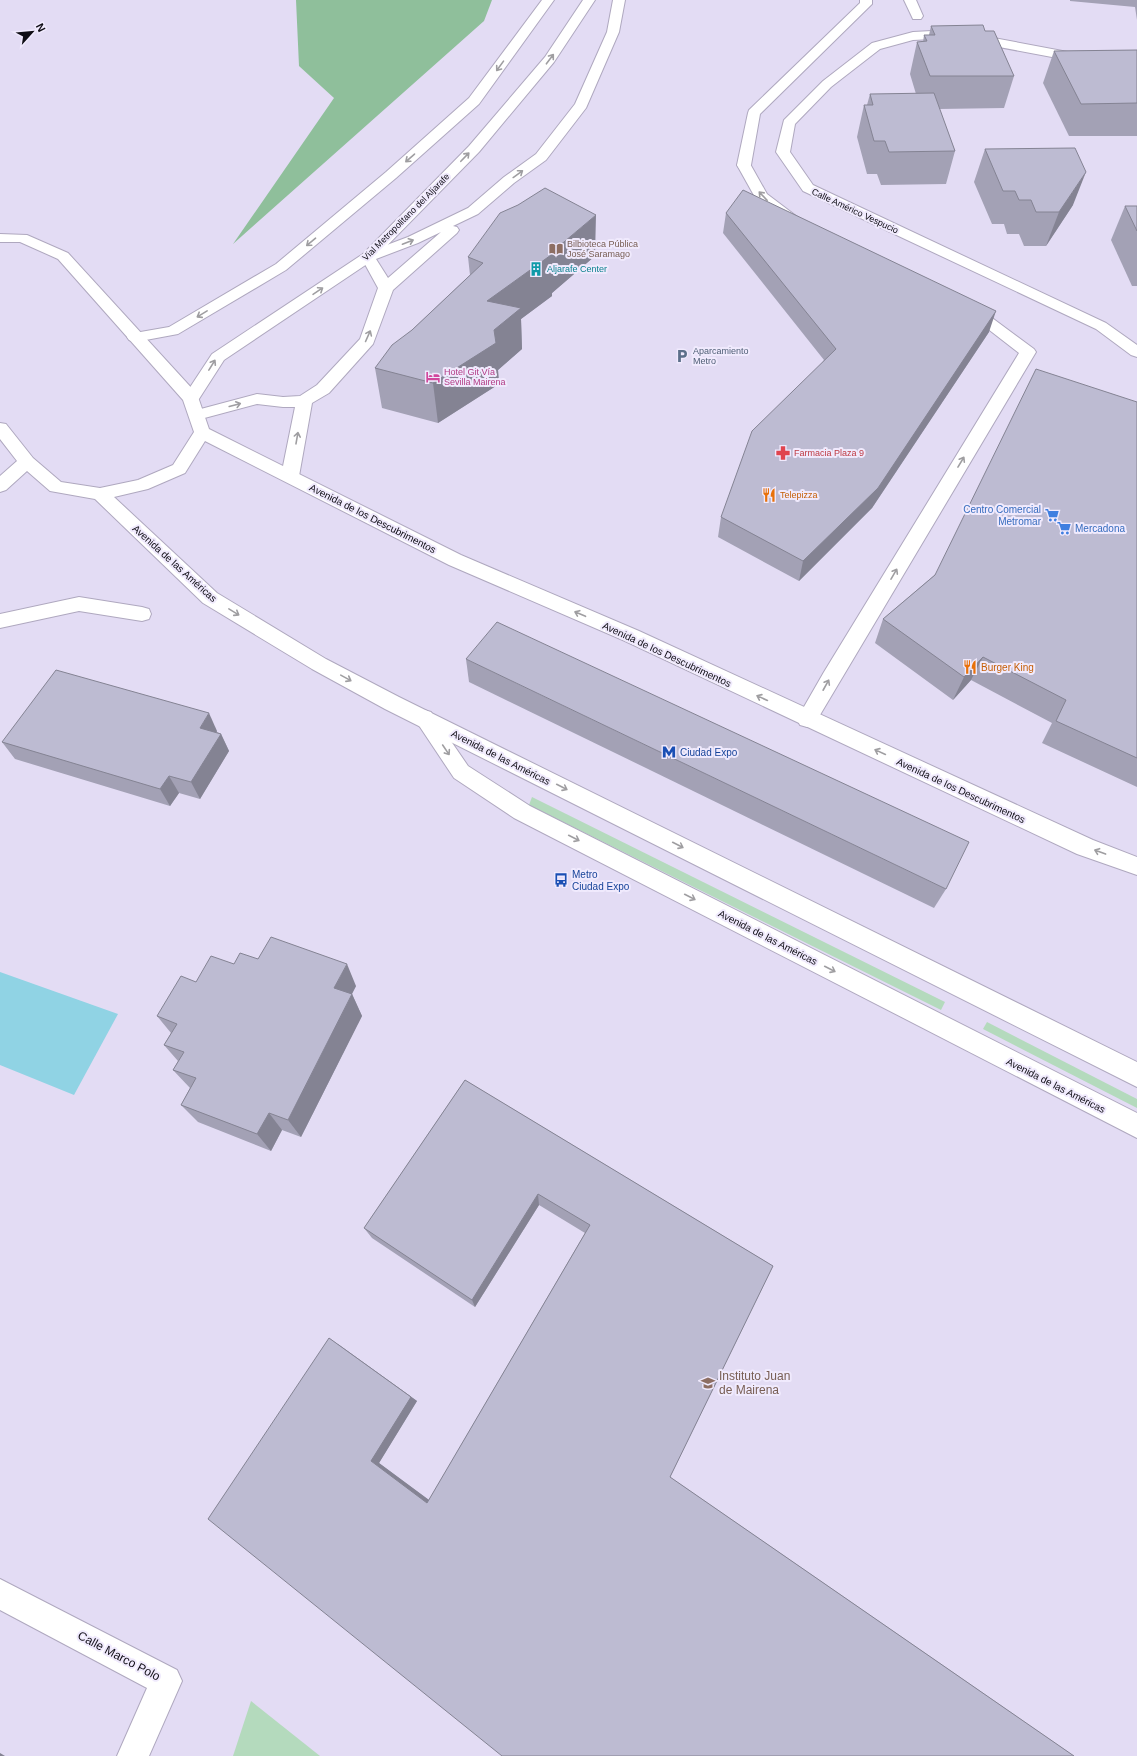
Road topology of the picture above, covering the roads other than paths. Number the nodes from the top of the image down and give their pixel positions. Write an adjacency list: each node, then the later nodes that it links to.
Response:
1 (548, 0): 14 (street, one-way to 14)
2 (589, 0): 11 (street, Vial Metropolitano del Aljarafe, one-way to 2)
3 (619, 0): 8 (street, one-way to 3)
4 (866, 0): 9 (street, one-way to 4)
5 (910, 0): 6 (street)
6 (917, 16)
7 (1137, 69): 15 (street, Calle Américo Vespucio)
8 (473, 211): 11 (street, one-way to 8); 12 (street)
9 (804, 229)
10 (0, 238): 14 (street)
11 (368, 257): 12 (street); 16 (street, Vial Metropolitano del Aljarafe, one-way to 11)
12 (386, 288): 17 (street, one-way to 12)
13 (954, 301): 27 (street, one-way to 13)
14 (135, 337): 16 (street)
15 (1137, 352)
16 (191, 398): 18 (street)
17 (304, 401): 18 (street, one-way to 17); 21 (street, one-way to 17)
18 (200, 424): 21 (street, Avenida de los Descubrimentos); 23 (street)
19 (0, 428): 20 (street)
20 (27, 462): 22 (street); 23 (street)
21 (290, 476): 27 (street, Avenida de los Descubrimentos, one-way to 21)
22 (0, 486)
23 (100, 494): 26 (street, Avenida de las Américas, one-way to 26)
24 (142, 614): 25 (street)
25 (0, 621)
26 (424, 718): 29 (street, Avenida de las Américas, one-way to 29); 30 (street, Avenida de las Américas, one-way to 30)
27 (807, 719): 28 (street, Avenida de los Descubrimentos, one-way to 27)
28 (1137, 866)
29 (1137, 1076)
30 (1137, 1126)
31 (0, 1594): 32 (street, Calle Marco Polo)
32 (133, 1756)

